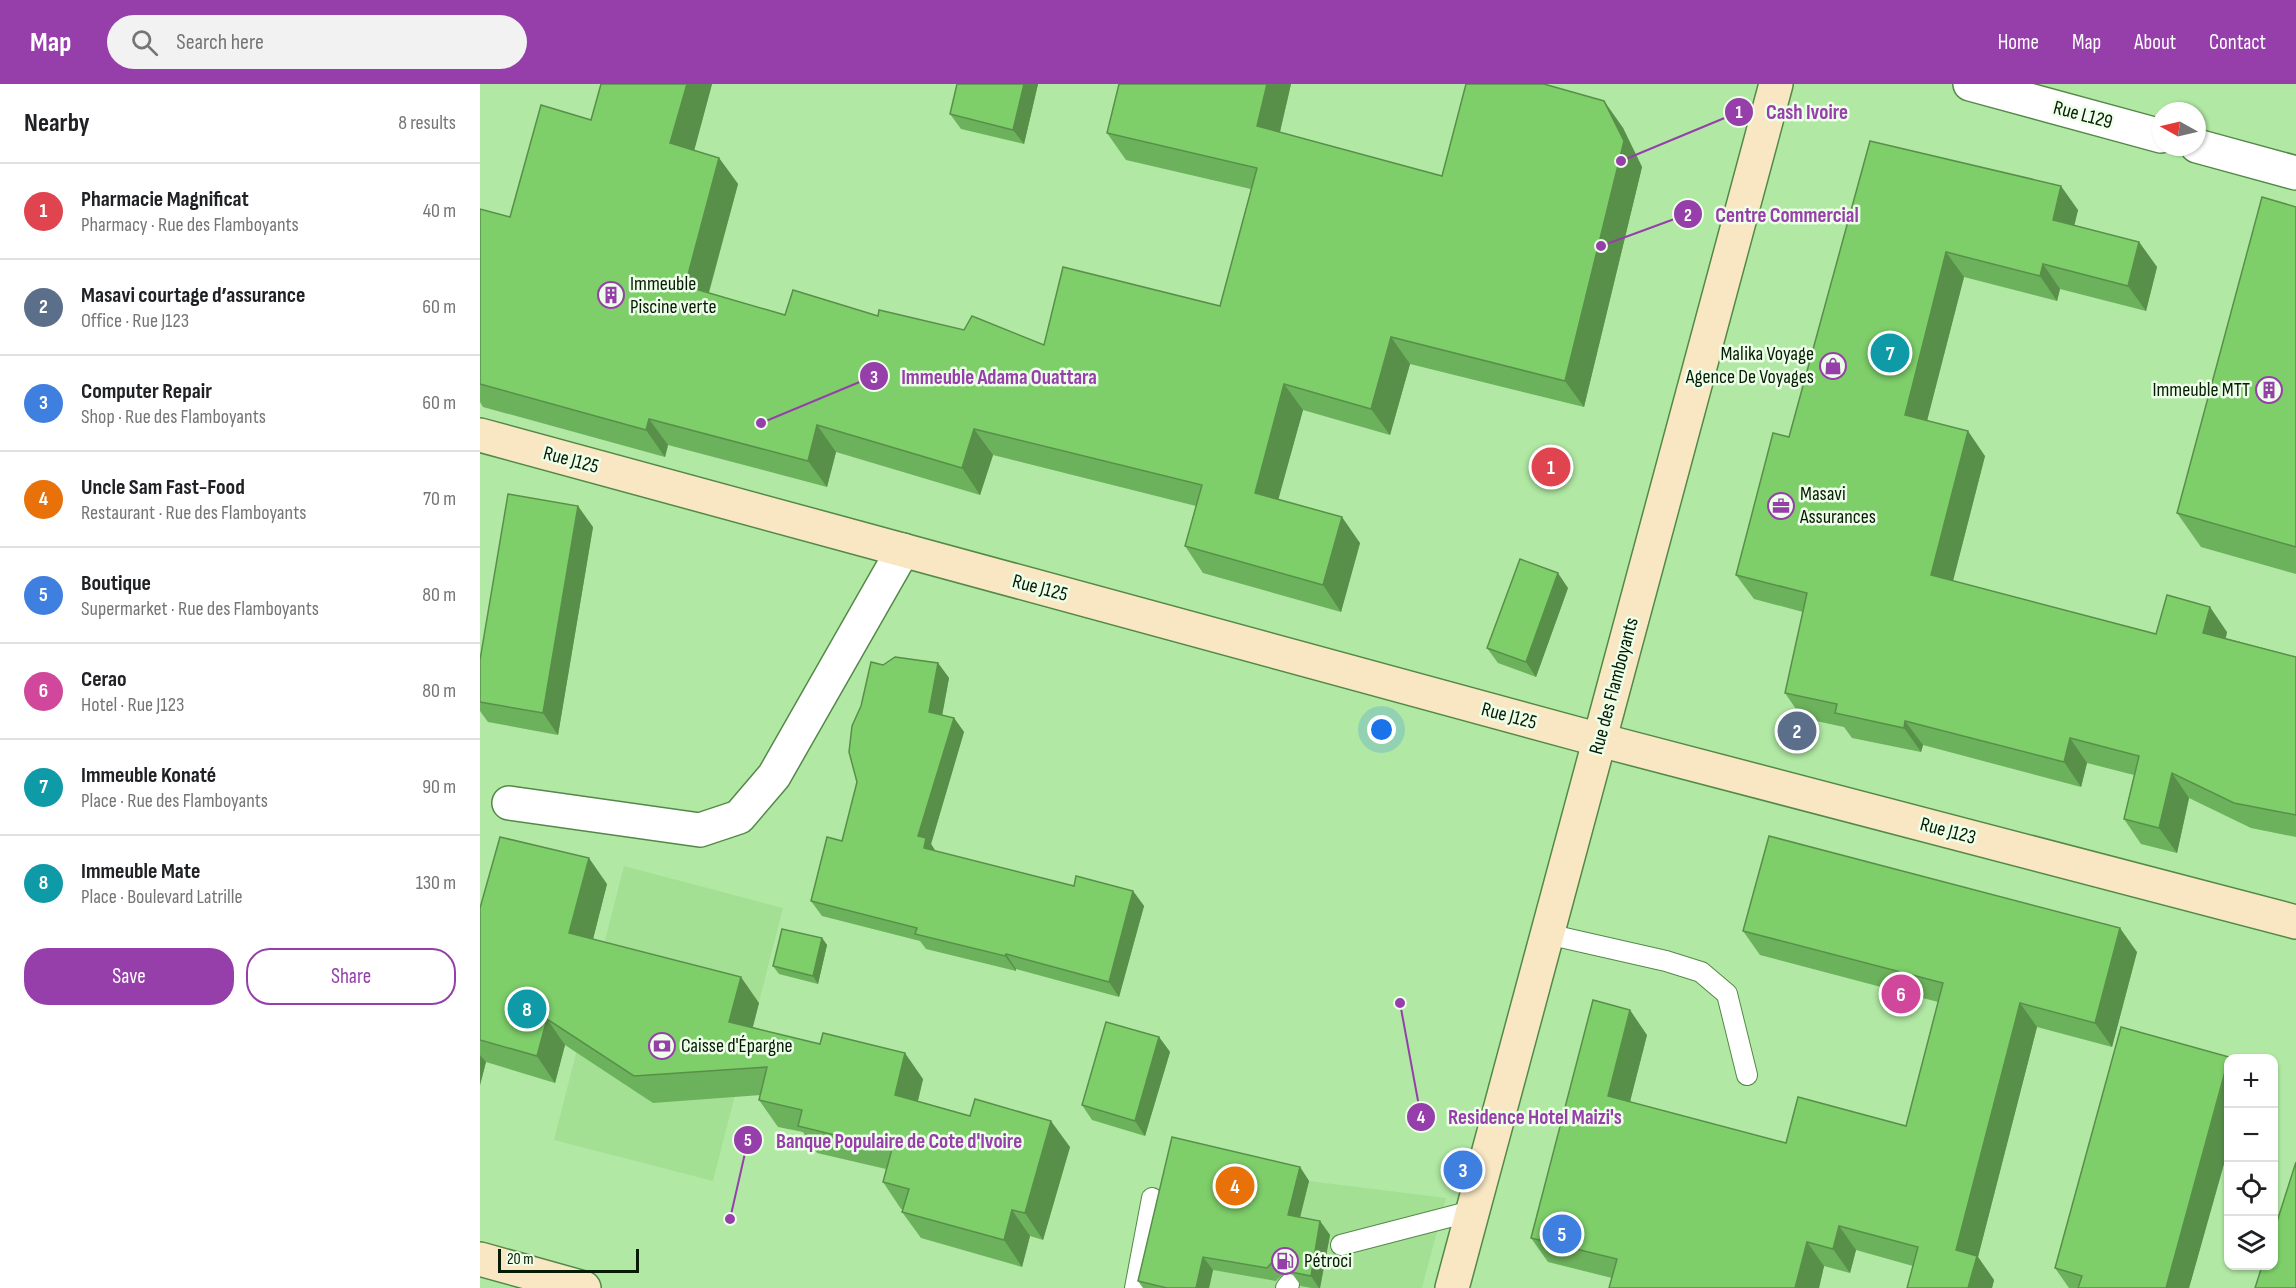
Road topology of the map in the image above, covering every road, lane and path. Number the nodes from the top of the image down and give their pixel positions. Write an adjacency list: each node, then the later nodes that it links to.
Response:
1 (1776, 84): 8 (street, Rue des Flamboyants)
2 (1970, 84): 3 (street, Rue L129)
3 (2152, 134)
4 (2206, 148): 5 (street)
5 (2296, 173)
6 (480, 435): 7 (street, Rue J125)
7 (903, 550): 8 (street, Rue J125); 9 (street)
8 (1600, 740): 10 (street, Rue J123); 11 (street, Rue des Flamboyants)
9 (509, 803)
10 (2296, 922)
11 (1547, 934): 12 (lane); 14 (street, Rue des Flamboyants)
12 (1747, 1075)
13 (1152, 1198): 18 (lane)
14 (1472, 1211): 15 (lane); 19 (street, Rue des Flamboyants)
15 (1341, 1245)
16 (480, 1259): 17 (street)
17 (584, 1288)
18 (1135, 1288)
19 (1452, 1288)

